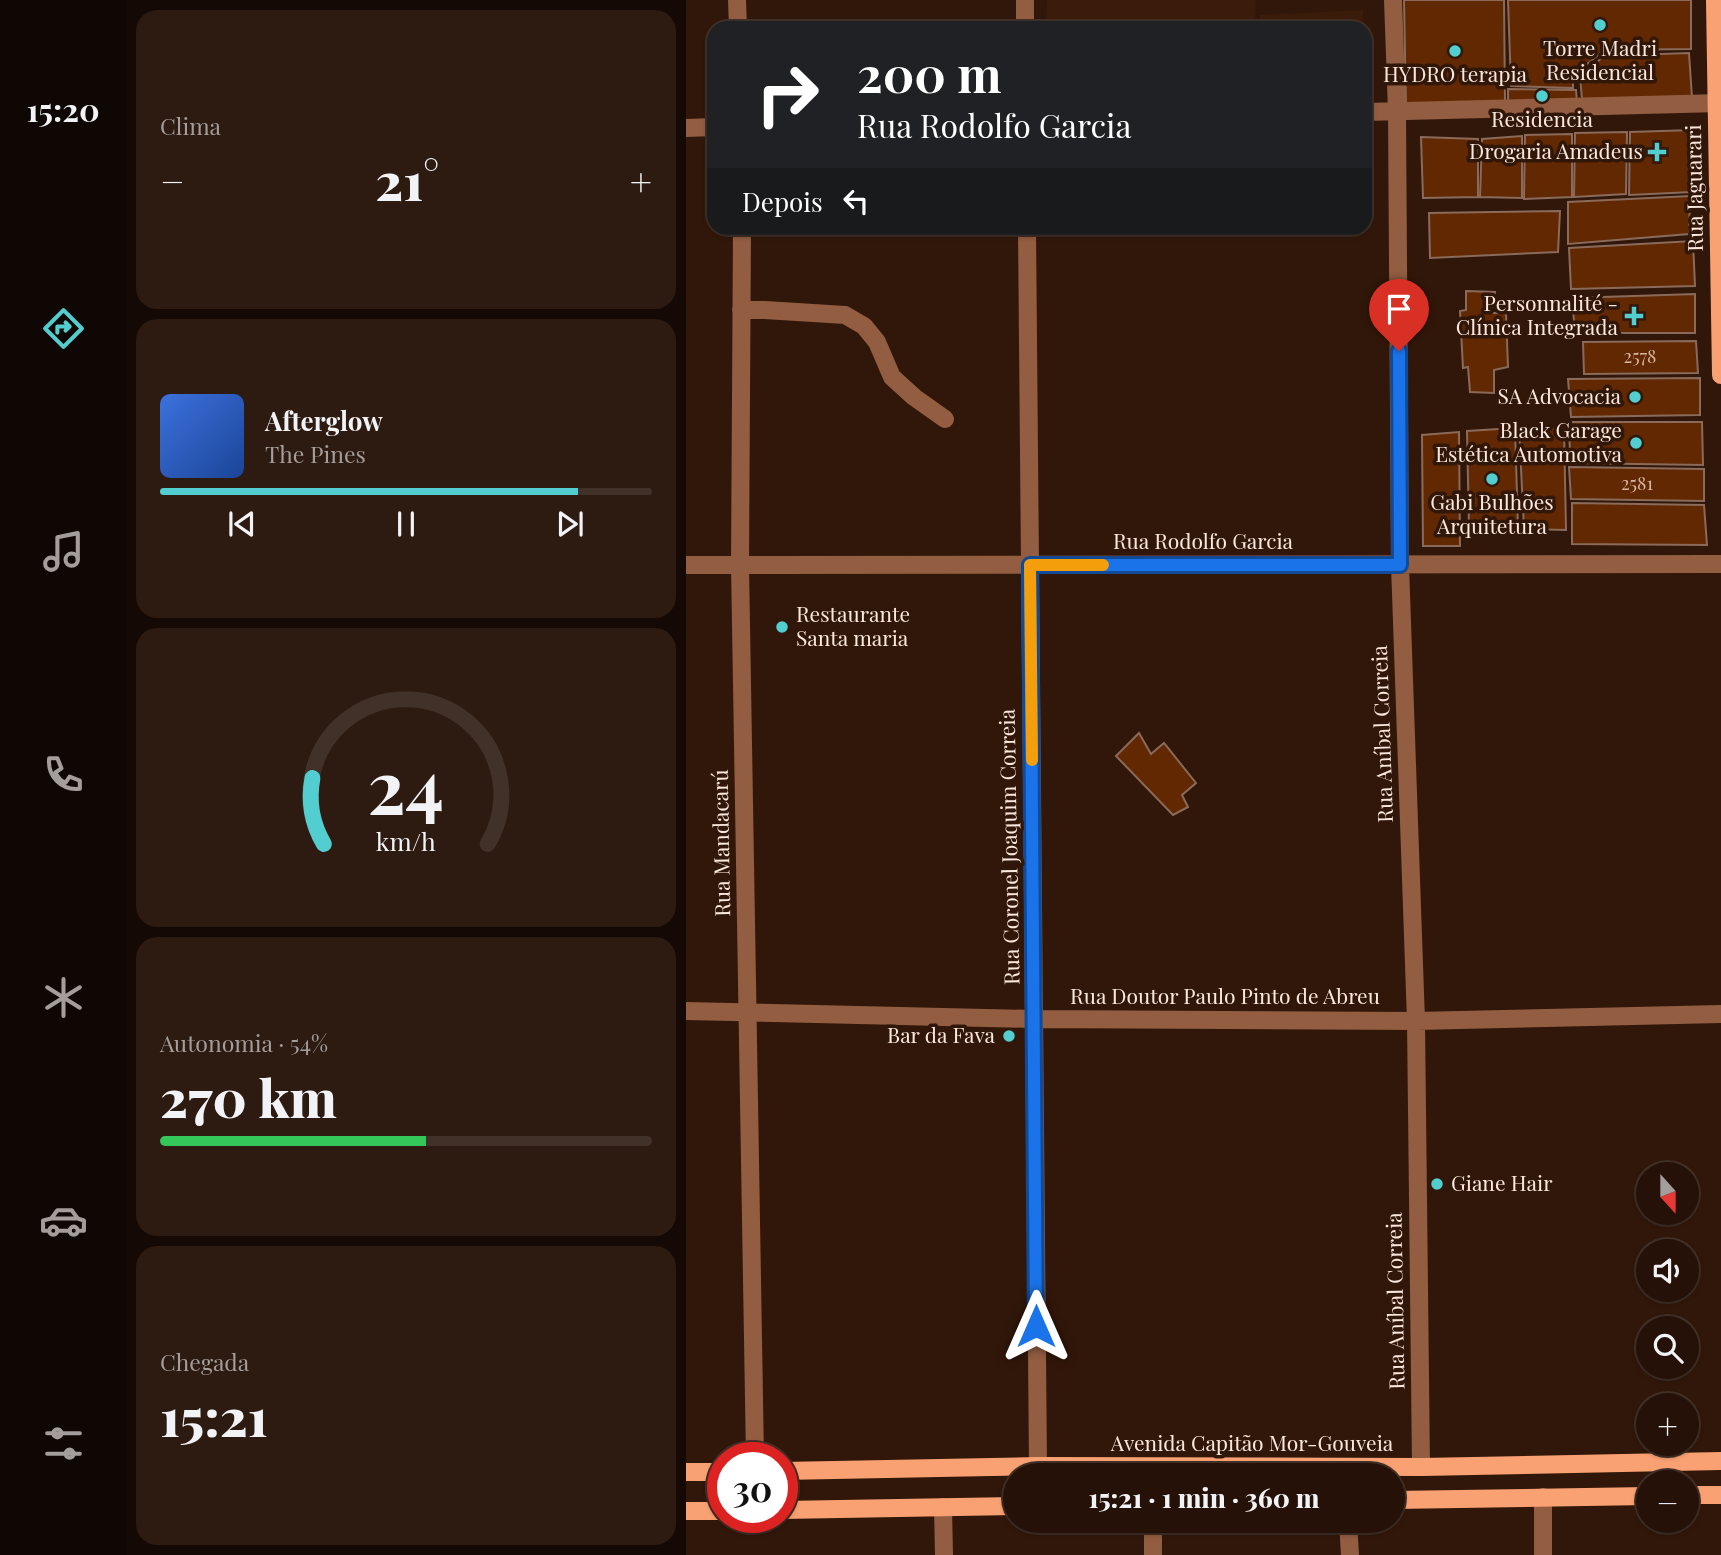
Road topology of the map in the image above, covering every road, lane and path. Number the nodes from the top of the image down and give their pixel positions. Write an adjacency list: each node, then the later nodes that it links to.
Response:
1 (737, 0): 5 (street)
2 (1025, 0): 6 (street)
3 (1393, 0): 8 (street, Rua Aníbal Correia)
4 (1715, 0): 7 (main road, Rua Jaguarari)
5 (738, 21)
6 (1025, 21)
7 (1718, 103): 8 (street); 15 (main road, Rua Jaguarari)
8 (1397, 111): 9 (street); 21 (street, Rua Aníbal Correia)
9 (1372, 112)
10 (707, 127): 11 (street)
11 (686, 128)
12 (742, 235): 14 (street, Rua Mandacarú)
13 (1027, 235): 20 (street, Rua Coronel Joaquim Correia)
14 (741, 310): 16 (street); 19 (street, Rua Mandacarú)
15 (1721, 375)
16 (945, 419)
17 (1721, 564): 21 (street, Rua Rodolfo Garcia)
18 (686, 565): 19 (street, Rua Rodolfo Garcia)
19 (740, 565): 20 (street, Rua Rodolfo Garcia); 23 (street, Rua Mandacarú)
20 (1030, 565): 21 (street, Rua Rodolfo Garcia); 25 (street, Rua Coronel Joaquim Correia)
21 (1400, 565): 26 (street, Rua Aníbal Correia)
22 (686, 1011): 23 (street, Rua Doutor Paulo Pinto de Abreu)
23 (748, 1011): 25 (street, Rua Doutor Paulo Pinto de Abreu); 27 (street, Rua Mandacarú)
24 (1721, 1014): 26 (street, Rua Doutor Paulo Pinto de Abreu)
25 (1034, 1019): 26 (street, Rua Doutor Paulo Pinto de Abreu); 29 (street, Rua Coronel Joaquim Correia)
26 (1416, 1021): 32 (street, Rua Aníbal Correia)
27 (755, 1442)
28 (1721, 1461): 32 (main road, Avenida Capitão Mor-Gouveia)
29 (1038, 1463)
30 (1003, 1467): 33 (main road, Avenida Capitão Mor-Gouveia)
31 (1405, 1467): 32 (main road, Avenida Capitão Mor-Gouveia)
32 (1421, 1467)
33 (798, 1471)
34 (686, 1472): 35 (main road)
35 (707, 1472)
36 (1699, 1495): 37 (main road)
37 (1721, 1495)
38 (1636, 1496): 39 (main road)
39 (1543, 1497): 40 (main road); 51 (street)
40 (1405, 1500)
41 (1003, 1506): 42 (main road)
42 (943, 1507): 43 (main road); 48 (street)
43 (798, 1510)
44 (686, 1511): 45 (main road)
45 (707, 1511)
46 (1153, 1533): 49 (street)
47 (1349, 1533): 50 (street)
48 (944, 1555)
49 (1153, 1555)
50 (1350, 1555)
51 (1544, 1555)

